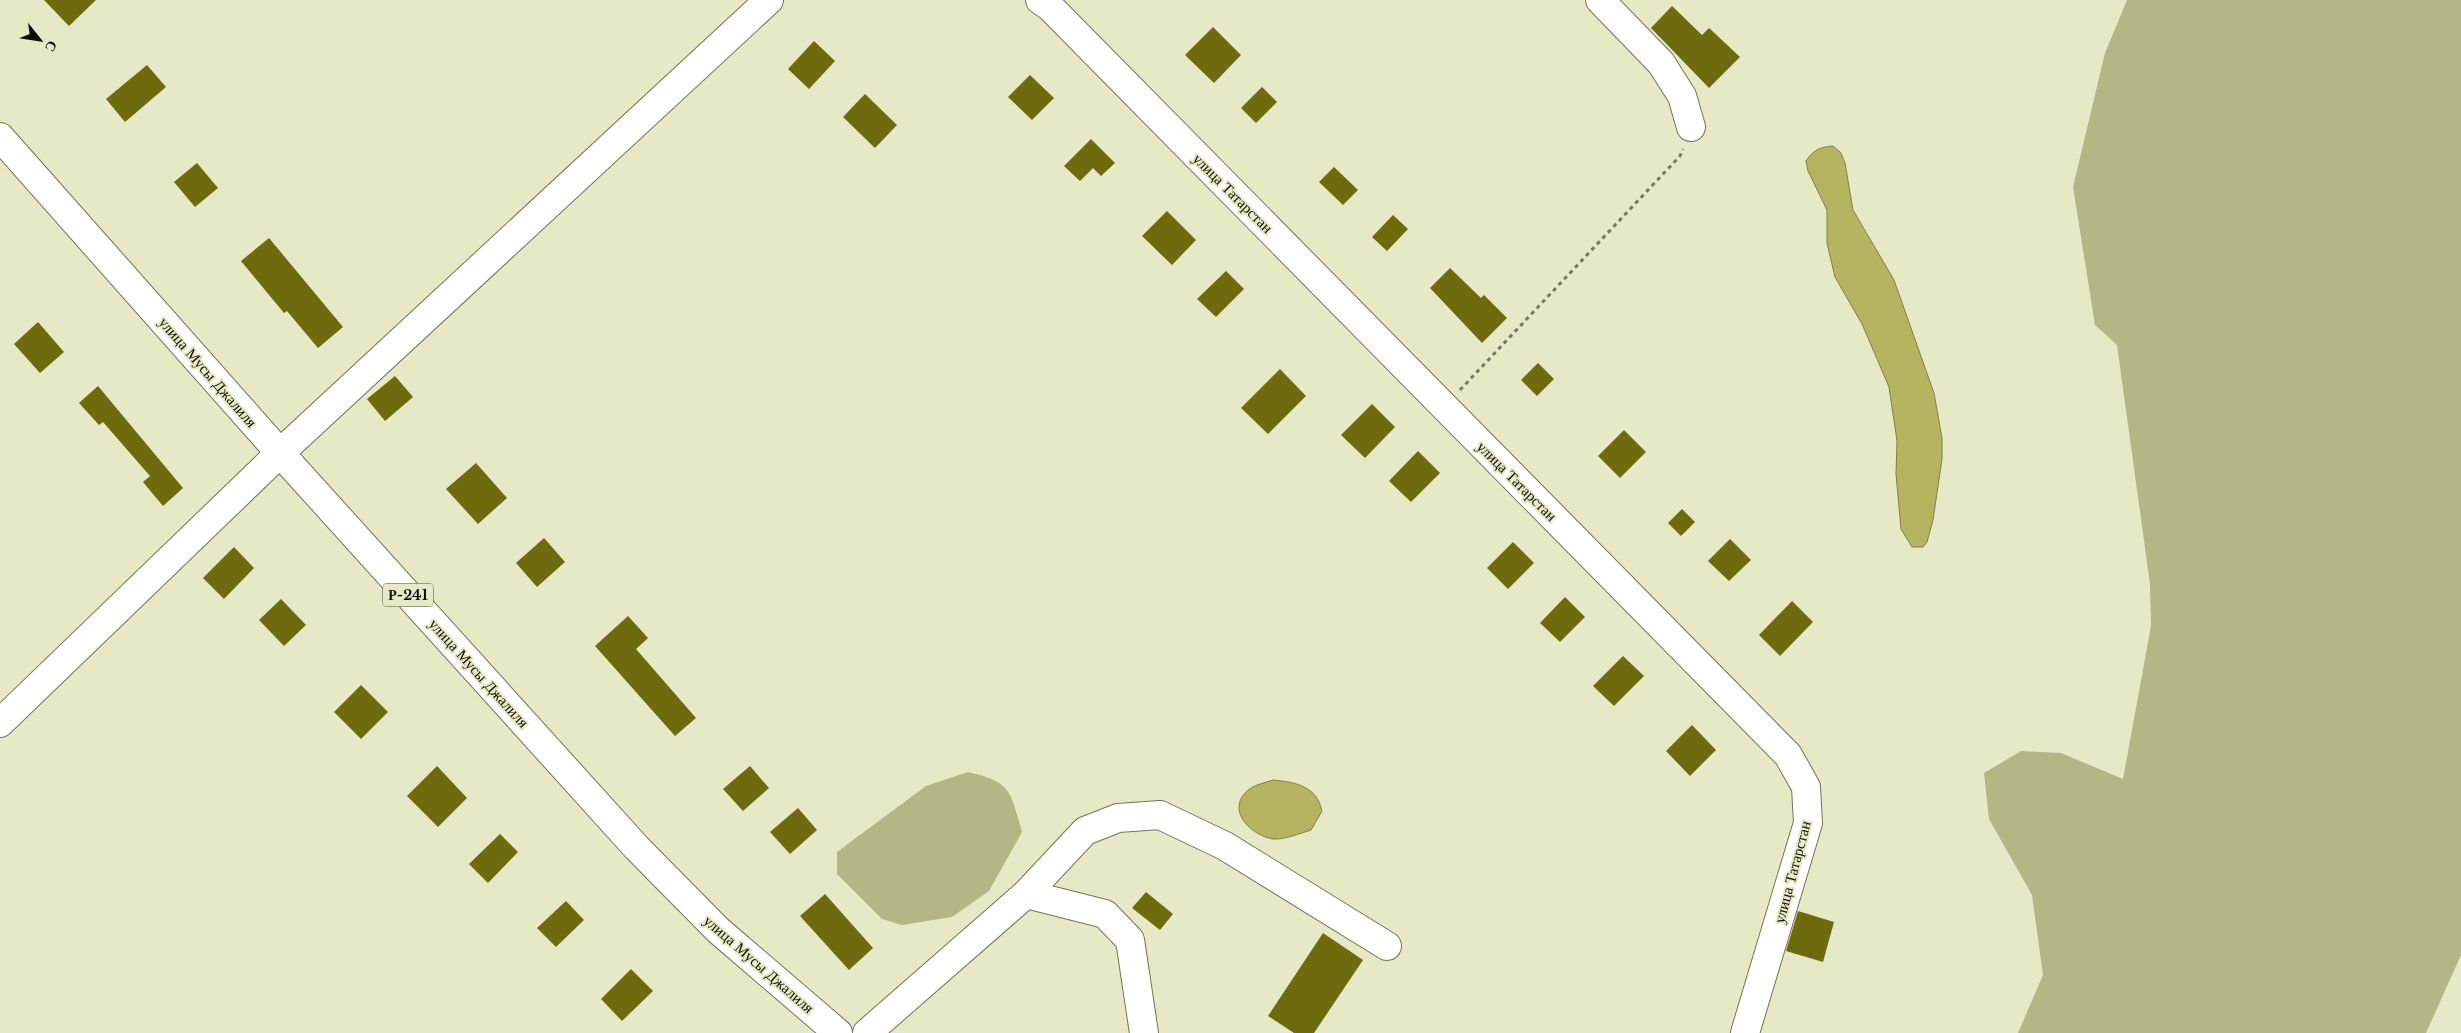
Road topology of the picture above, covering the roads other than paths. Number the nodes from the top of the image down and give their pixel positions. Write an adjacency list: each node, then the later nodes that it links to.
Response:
1 (770, 0): 6 (main road)
2 (1040, 0): 13 (main road, улица Татарстан)
3 (1600, 0): 4 (main road)
4 (1691, 128)
5 (0, 137): 6 (main road, улица Мусы Джалиля / Р-241)
6 (280, 454): 7 (main road); 10 (main road, улица Мусы Джалиля / Р-241)
7 (0, 723)
8 (1026, 894): 9 (main road); 11 (main road); 12 (main road)
9 (1387, 946)
10 (838, 1033)
11 (867, 1033)
12 (1144, 1033)
13 (1745, 1033)

